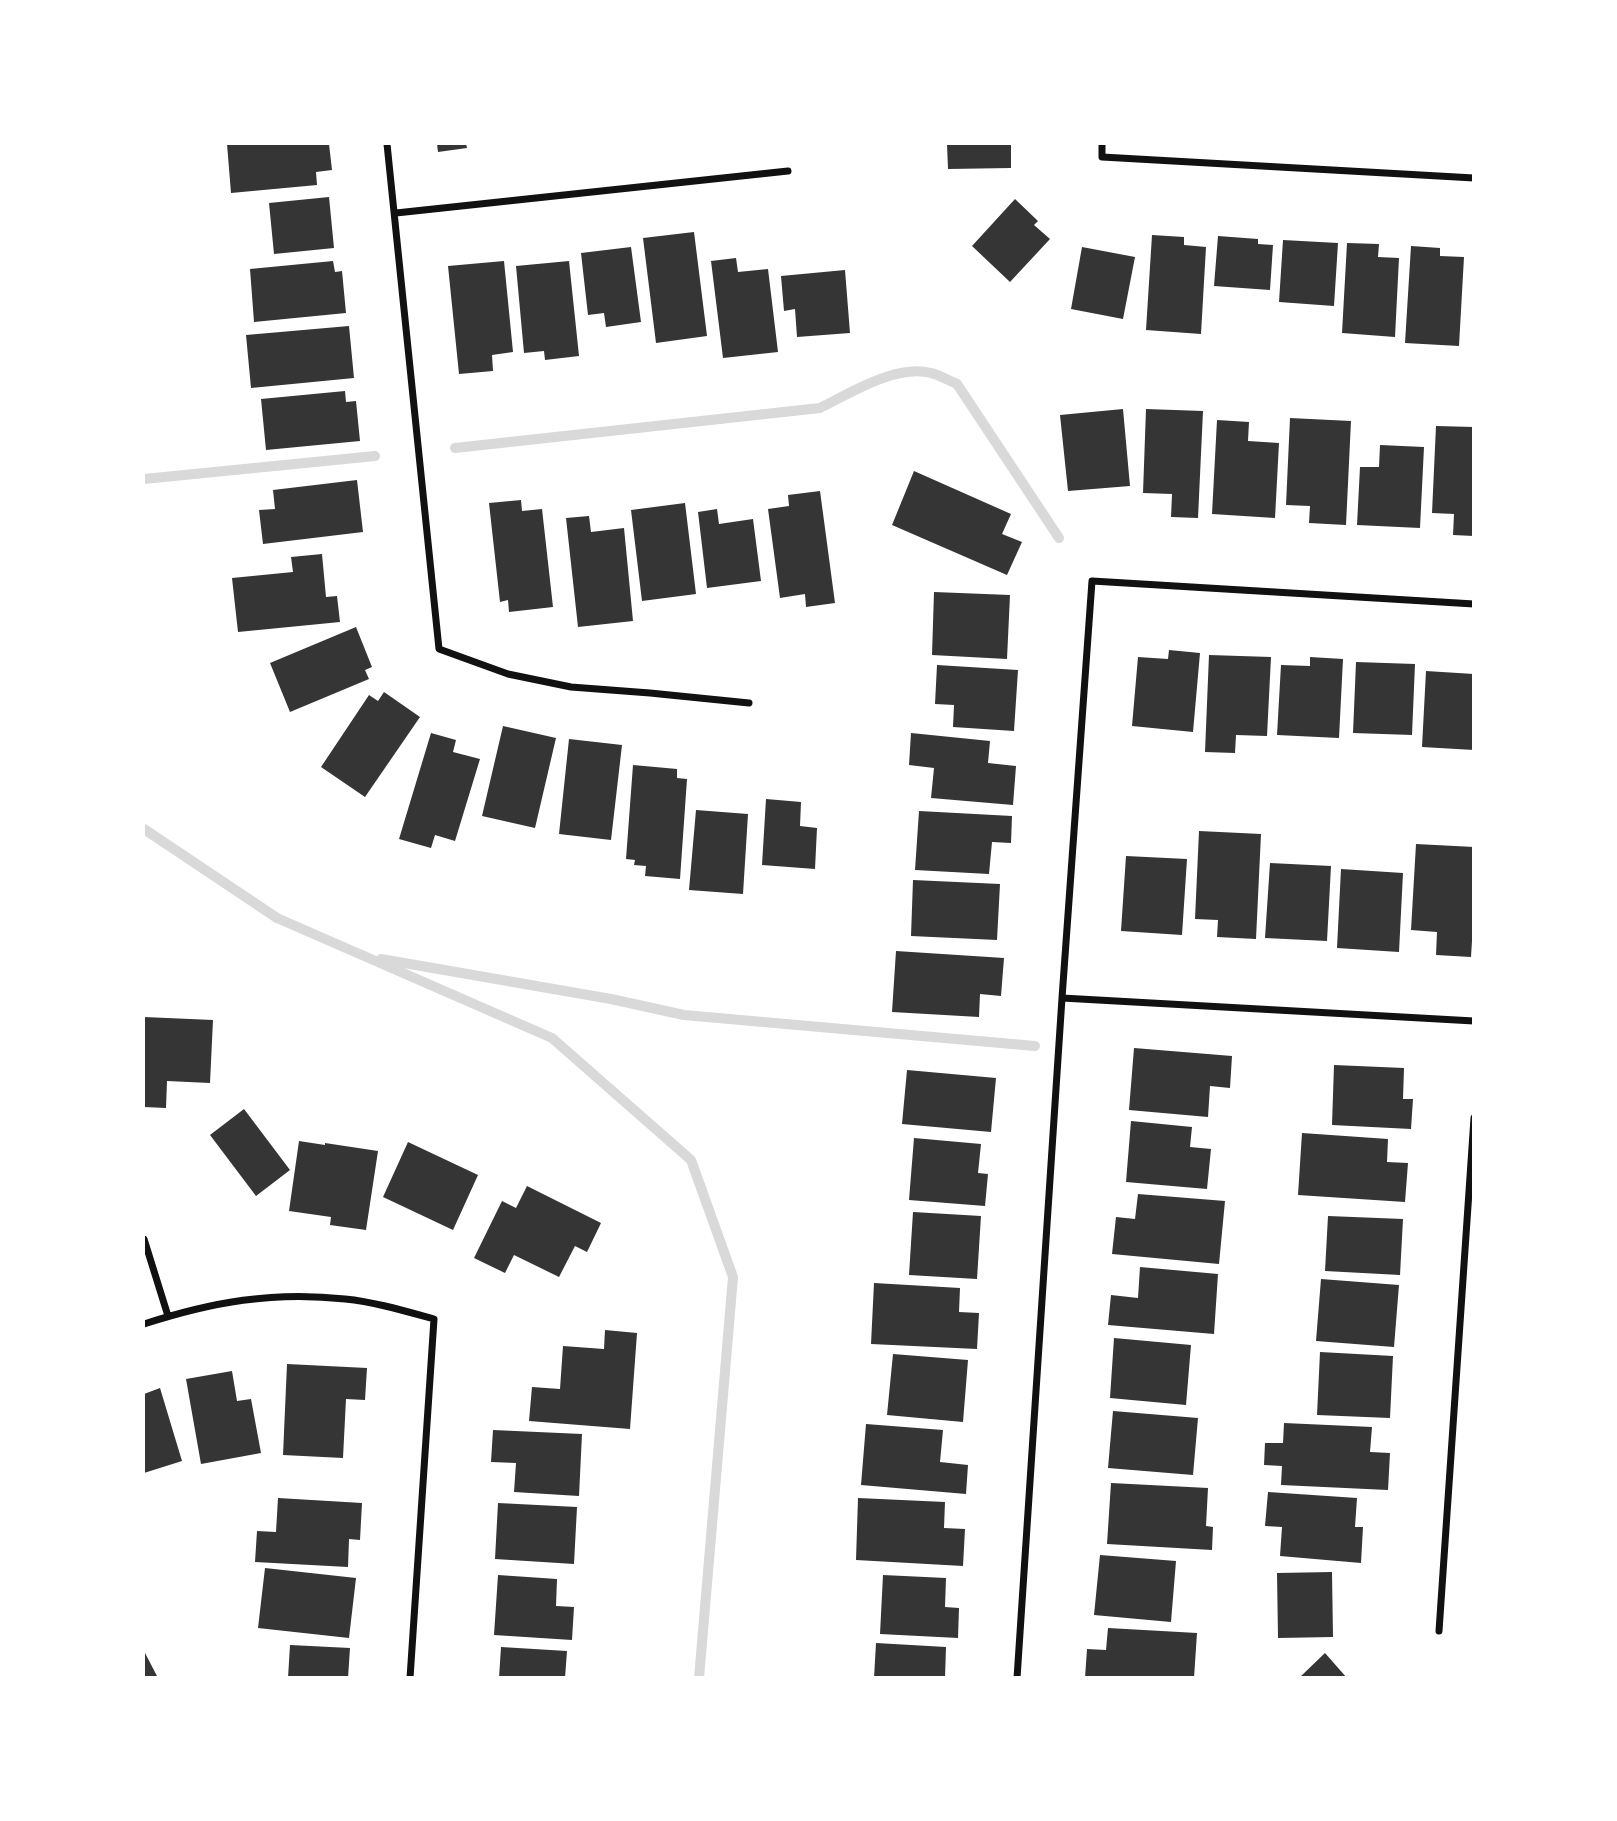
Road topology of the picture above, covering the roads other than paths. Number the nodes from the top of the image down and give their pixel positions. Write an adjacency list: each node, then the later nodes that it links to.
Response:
1 (387, 144): 5 (street)
2 (1102, 144): 4 (street)
3 (788, 171): 5 (street)
4 (1474, 178)
5 (396, 213): 7 (street)
6 (1474, 604): 8 (street)
7 (749, 703)
8 (1062, 998): 9 (street); 16 (street)
9 (1474, 1021)
10 (1474, 1118): 14 (street)
11 (144, 1239): 12 (street)
12 (168, 1316): 13 (street); 15 (street)
13 (144, 1324)
14 (1439, 1631)
15 (410, 1678)
16 (1017, 1678)

